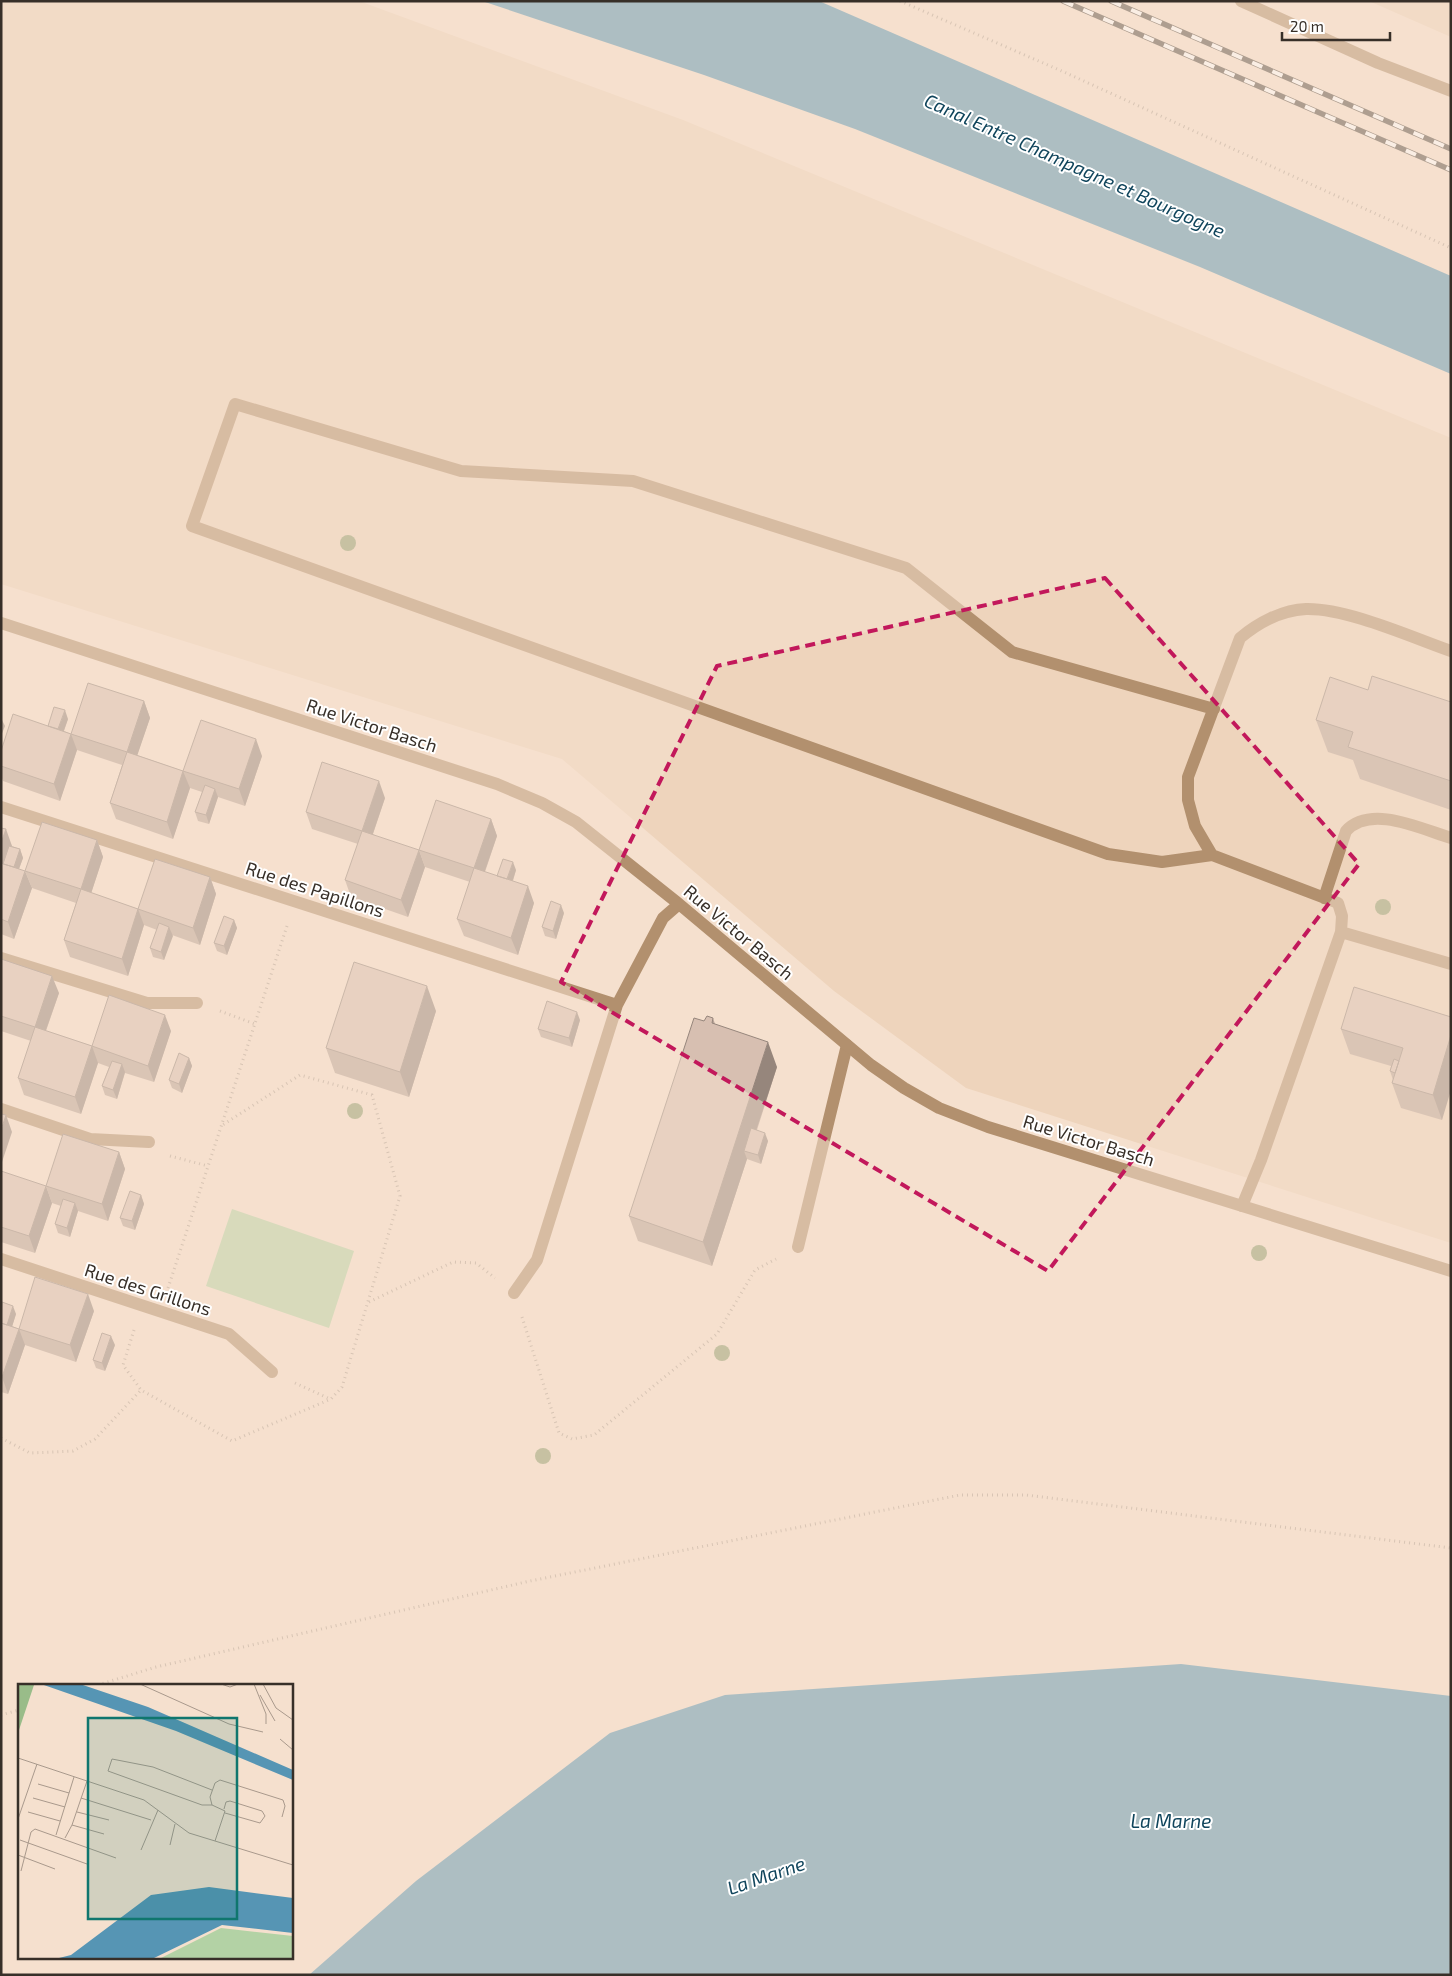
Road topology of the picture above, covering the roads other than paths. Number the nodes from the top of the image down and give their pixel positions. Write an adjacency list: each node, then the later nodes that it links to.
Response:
1 (1242, 1): 2 (street)
2 (1451, 91)
3 (1, 623): 10 (street, Rue Victor Basch)
4 (1451, 651): 5 (street)
5 (1214, 708): 8 (street); 8 (street)
6 (1, 807): 15 (street, Rue des Papillons)
7 (1451, 838): 9 (street)
8 (1212, 855): 9 (street)
9 (1324, 898): 11 (street)
10 (679, 904): 15 (street); 16 (street, Rue Victor Basch)
11 (1341, 932): 13 (street); 19 (street)
12 (1, 958): 14 (street)
13 (1451, 964)
14 (197, 1003)
15 (617, 1005): 23 (street)
16 (847, 1045): 19 (street, Rue Victor Basch); 20 (street)
17 (1, 1109): 18 (street)
18 (150, 1142)
19 (1242, 1206): 22 (street, Rue Victor Basch)
20 (798, 1247)
21 (1, 1259): 24 (street, Rue des Grillons)
22 (1451, 1271)
23 (514, 1293)
24 (272, 1372)

